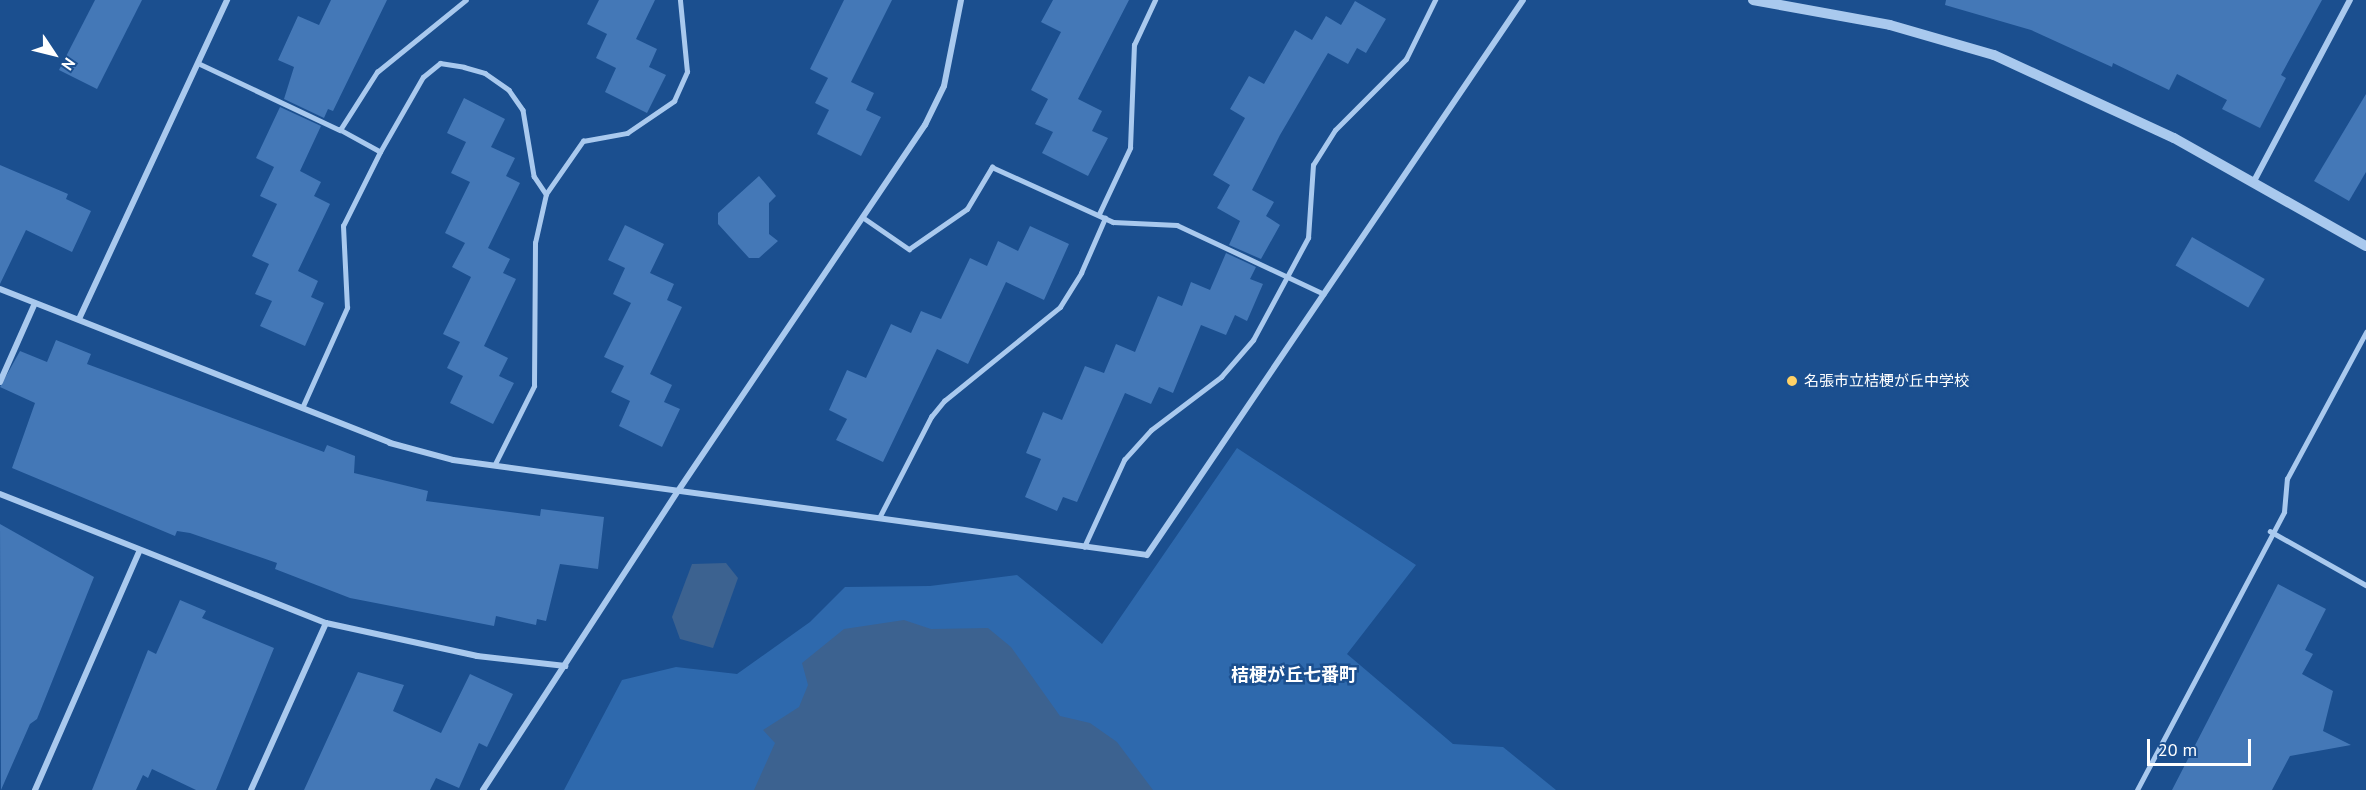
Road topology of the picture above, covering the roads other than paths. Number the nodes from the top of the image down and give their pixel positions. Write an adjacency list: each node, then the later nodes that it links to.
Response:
1 (227, 0): 10 (street)
2 (466, 0): 11 (lane)
3 (680, 0): 14 (lane)
4 (961, 0): 16 (street)
5 (1155, 0): 15 (lane)
6 (1435, 0): 19 (lane)
7 (1523, 0): 21 (street)
8 (1753, 0): 13 (street)
9 (2350, 0): 13 (street)
10 (198, 63): 11 (lane); 23 (street)
11 (340, 130): 12 (lane)
12 (380, 152): 14 (lane); 26 (lane)
13 (2253, 183): 18 (street)
14 (546, 195): 27 (lane)
15 (1098, 214): 16 (lane); 17 (lane)
16 (864, 218): 28 (street)
17 (1105, 218): 19 (lane); 30 (lane)
18 (2366, 246)
19 (1284, 277): 21 (lane); 32 (lane)
20 (0, 289): 22 (street)
21 (1324, 294): 32 (street)
22 (35, 303): 23 (street); 25 (street)
23 (79, 319): 26 (street)
24 (2366, 332): 31 (lane)
25 (0, 382)
26 (302, 408): 27 (street)
27 (495, 464): 28 (street)
28 (678, 490): 30 (street); 36 (street)
29 (0, 494): 33 (street)
30 (879, 518): 32 (street)
31 (2270, 531): 34 (lane); 40 (lane)
32 (1084, 547)
33 (140, 550): 35 (street); 37 (street)
34 (2366, 585)
35 (326, 623): 36 (street); 38 (street)
36 (566, 666): 39 (street)
37 (35, 790)
38 (251, 790)
39 (483, 790)
40 (2137, 790)

